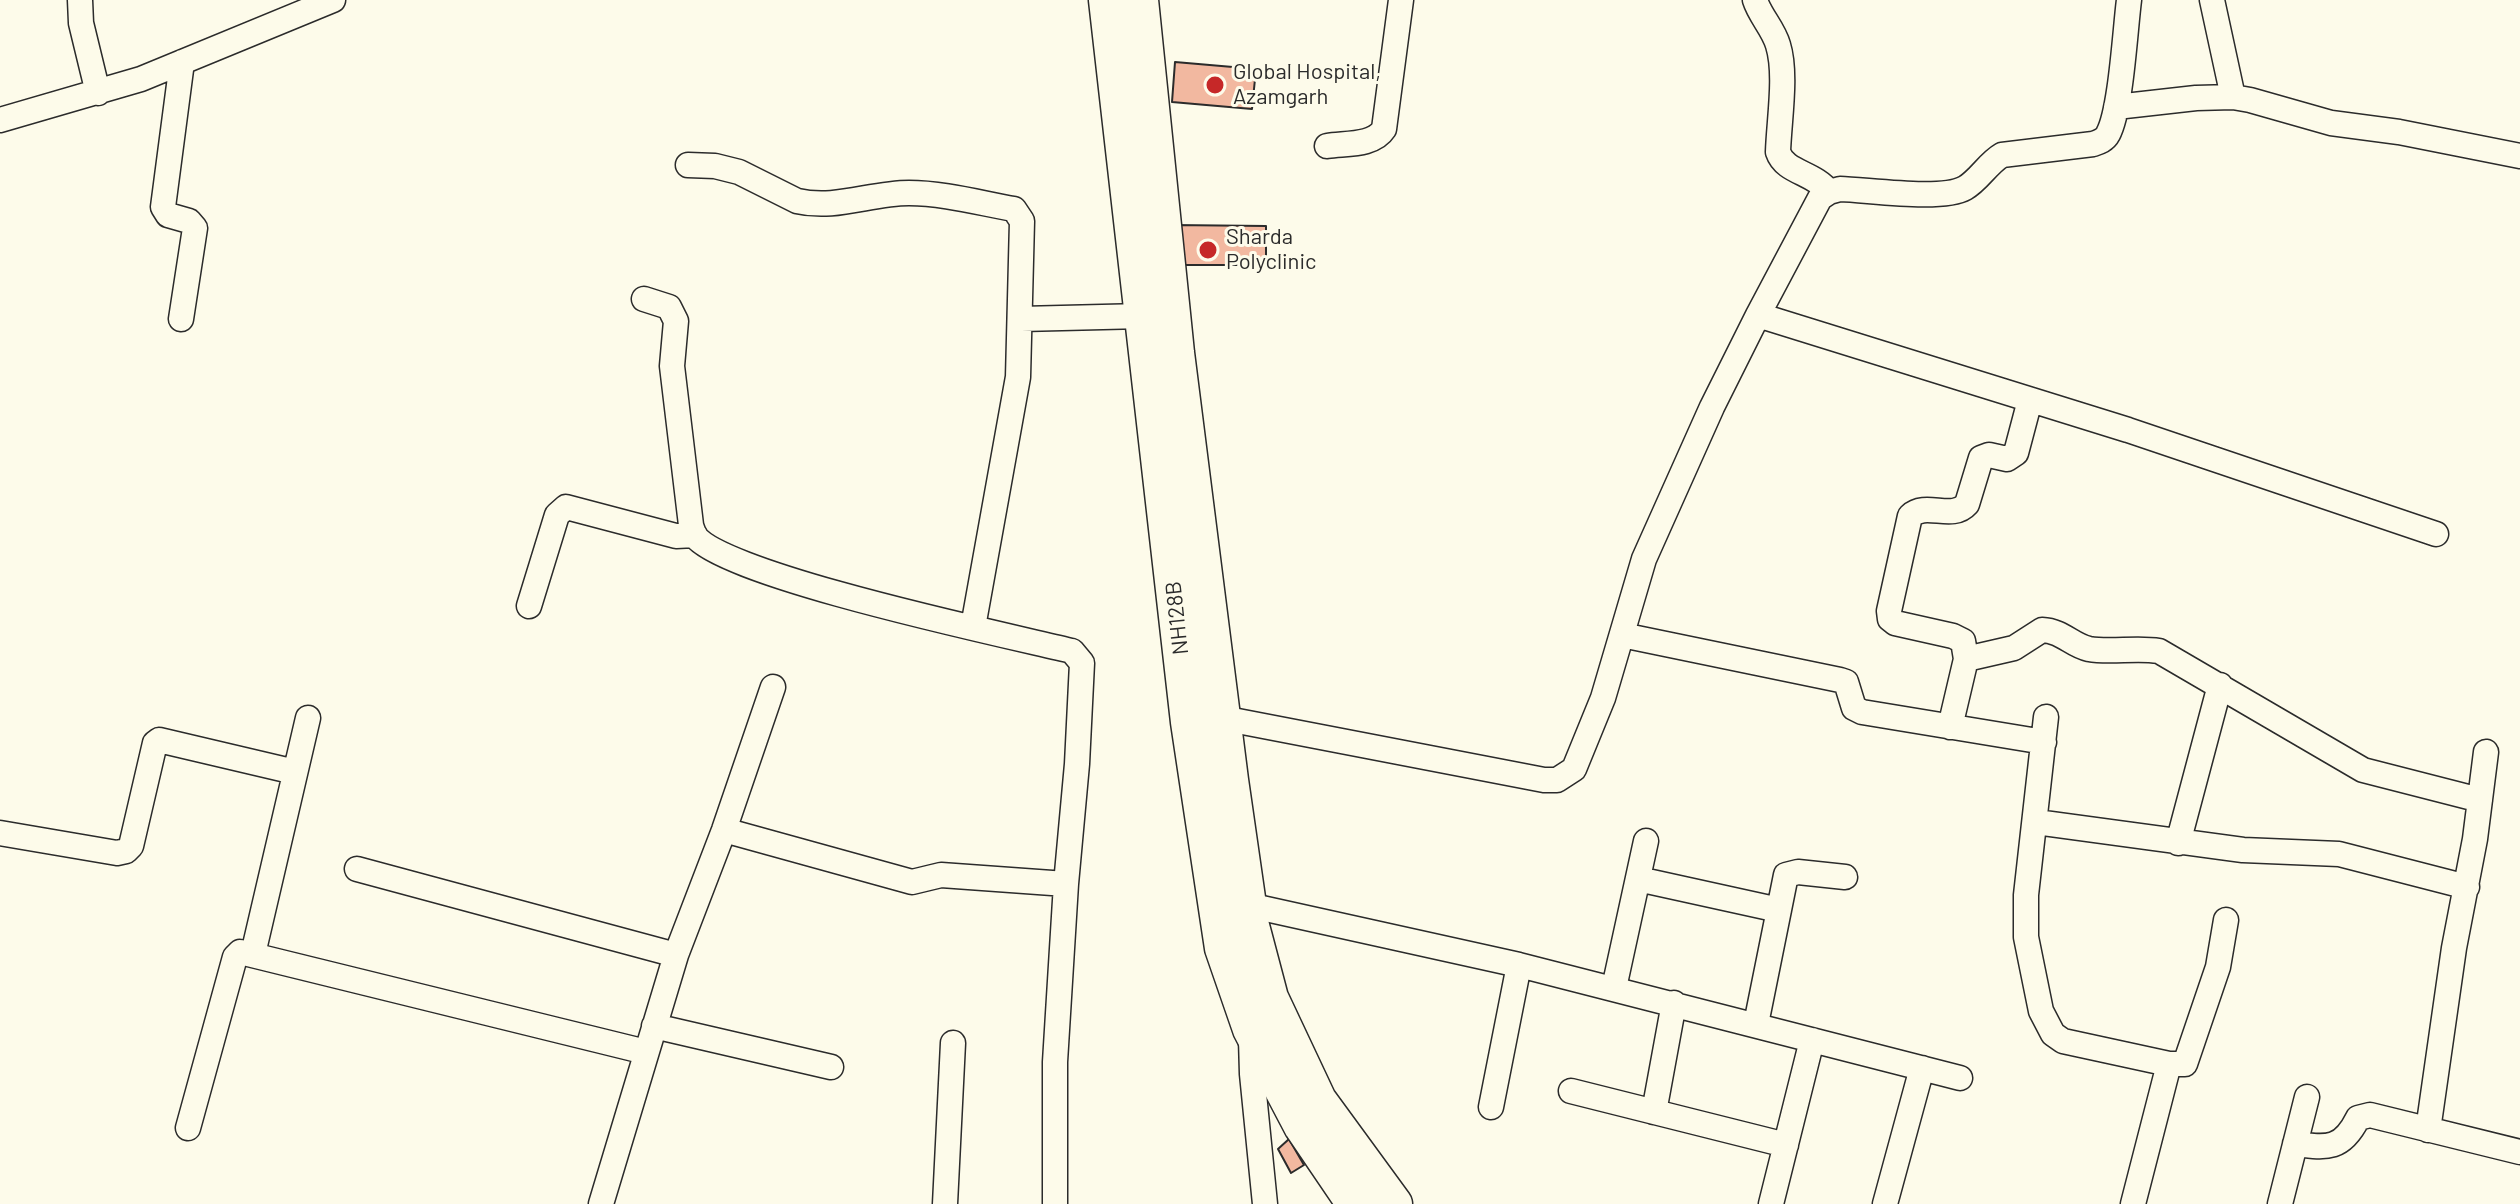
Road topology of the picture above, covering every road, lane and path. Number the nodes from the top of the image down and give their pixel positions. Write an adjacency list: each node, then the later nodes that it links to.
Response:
1 (80, 0): 10 (street)
2 (333, 0): 9 (street)
3 (1107, 0): 20 (highway, NH128B)
4 (1140, 0): 34 (highway)
5 (1401, 0): 14 (street)
6 (1755, 0): 17 (street)
7 (2129, 0): 12 (street)
8 (2212, 0): 11 (street)
9 (182, 62): 10 (street); 21 (street)
10 (98, 93): 13 (street)
11 (2233, 97): 12 (street); 15 (street)
12 (2116, 107): 17 (street)
13 (0, 120)
14 (1327, 146)
15 (2520, 156)
16 (688, 165): 22 (street)
17 (1829, 192): 19 (street)
18 (644, 299): 25 (street)
19 (1758, 315): 23 (street); 28 (street)
20 (1143, 316): 22 (street); 61 (highway, NH128B)
21 (181, 319)
22 (1021, 319): 27 (street)
23 (2030, 400): 24 (street); 29 (street)
24 (2436, 534)
25 (695, 535): 26 (street); 27 (street)
26 (529, 606)
27 (973, 627): 48 (street)
28 (1622, 635): 34 (street); 35 (street)
29 (1966, 659): 30 (street); 35 (street)
30 (2220, 685): 39 (street); 44 (street)
31 (773, 687): 41 (street)
32 (2046, 717): 36 (street)
33 (308, 718): 38 (street)
34 (1222, 718): 50 (highway)
35 (1950, 727): 36 (street)
36 (2044, 742): 40 (street)
37 (2486, 752): 39 (street)
38 (295, 772): 42 (street); 53 (street)
39 (2480, 800): 49 (street)
40 (2036, 822): 44 (street); 65 (street)
41 (724, 830): 48 (street); 54 (street)
42 (0, 833)
43 (1646, 841): 47 (street)
44 (2178, 843): 49 (street)
45 (357, 869): 54 (street)
46 (1845, 877): 51 (street)
47 (1638, 879): 51 (street); 56 (street)
48 (1066, 884): 80 (street)
49 (2467, 887): 74 (street)
50 (1248, 905): 55 (street); 57 (highway)
51 (1779, 910): 59 (street)
52 (2226, 920): 65 (street)
53 (253, 954): 64 (street); 73 (street)
54 (676, 955): 60 (street)
55 (1519, 965): 56 (street); 71 (street)
56 (1614, 988): 58 (street)
57 (1270, 998): 61 (street); 83 (highway)
58 (1674, 1003): 59 (street); 72 (street)
59 (1756, 1024): 62 (street)
60 (654, 1026): 64 (street); 66 (street)
61 (1251, 1029): 81 (street); 82 (highway, NH128B)
62 (1812, 1040): 67 (street); 76 (street)
63 (953, 1043): 79 (street)
64 (646, 1052): 78 (street)
65 (2169, 1064): 86 (street)
66 (831, 1067)
67 (1922, 1068): 68 (street); 85 (street)
68 (1960, 1078)
69 (1571, 1091): 72 (street)
70 (2307, 1097): 75 (street)
71 (1491, 1107)
72 (1654, 1112): 76 (street)
73 (188, 1128)
74 (2428, 1130): 75 (street); 77 (street)
75 (2295, 1144): 87 (street)
76 (1786, 1145): 84 (street)
77 (2520, 1152)
78 (601, 1204)
79 (945, 1204)
80 (1055, 1204)
81 (1265, 1204)
82 (1355, 1204)
83 (1394, 1204)
84 (1771, 1204)
85 (1885, 1204)
86 (2133, 1204)
87 (2280, 1204)

